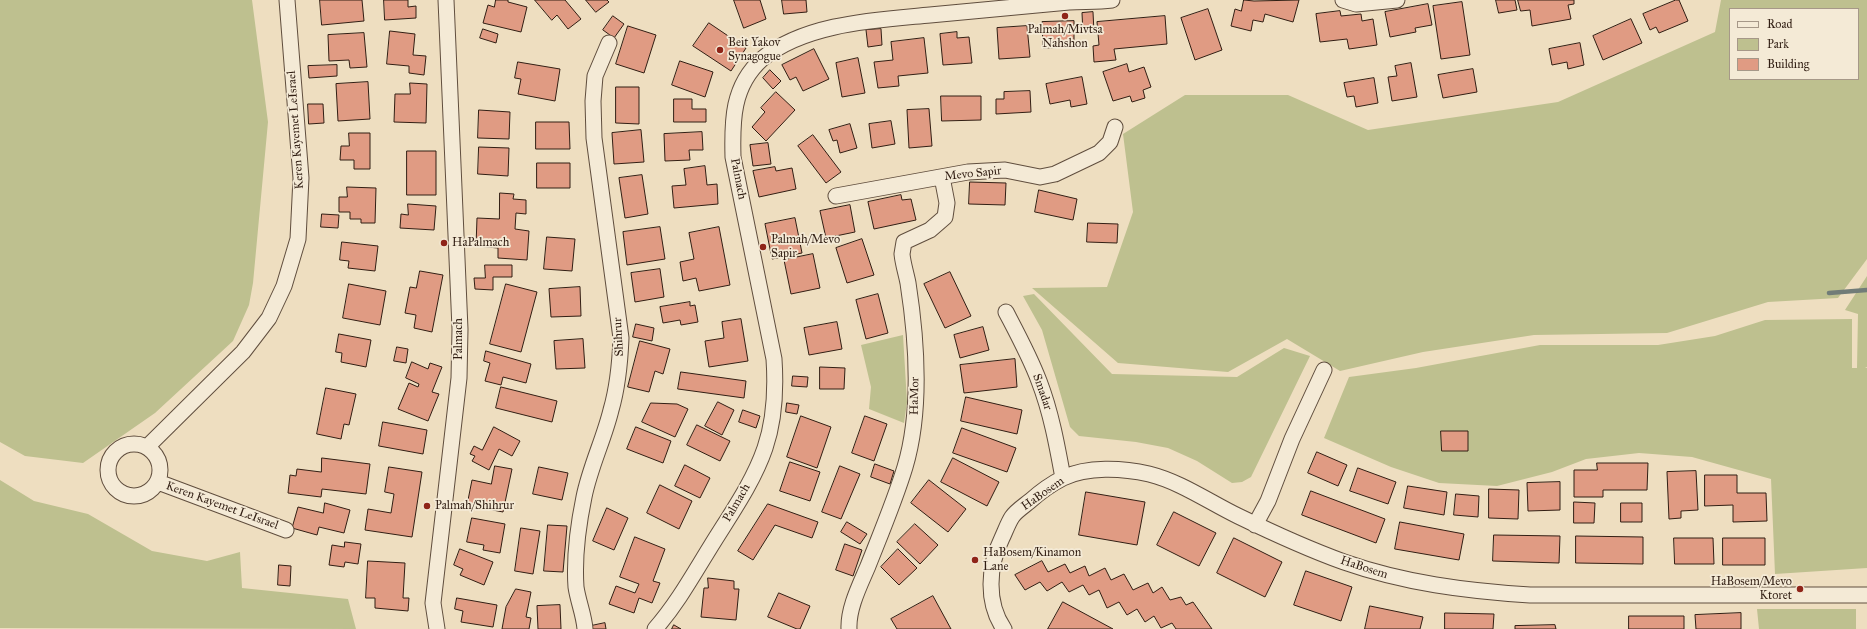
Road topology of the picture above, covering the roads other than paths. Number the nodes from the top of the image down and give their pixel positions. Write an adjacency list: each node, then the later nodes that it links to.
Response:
1 (287, 0): 13 (street, Keren Kayemet LeIsrael)
2 (446, 0): 19 (street, Palmach)
3 (1112, 0): 6 (street, Palmach)
4 (1343, 0): 5 (street)
5 (1397, 0)
6 (1072, 1): 21 (street, Palmach)
7 (609, 43): 20 (street, Shihrur)
8 (1115, 127): 9 (street, Mevo Sapir)
9 (942, 177): 10 (street, Mevo Sapir); 22 (street, HaMor)
10 (836, 196)
11 (1006, 312): 14 (street, Smadar)
12 (1324, 370): 16 (street)
13 (147, 447): 15 (street, Keren Kayemet LeIsrael); 15 (street, Keren Kayemet LeIsrael)
14 (1063, 478): 16 (street, HaBosem); 23 (street, HaBosem)
15 (158, 482): 17 (street, Keren Kayemet LeIsrael)
16 (1255, 525): 18 (street, HaBosem)
17 (286, 530)
18 (1867, 595)
19 (437, 629)
20 (585, 629)
21 (655, 629)
22 (849, 629)
23 (1004, 629)

